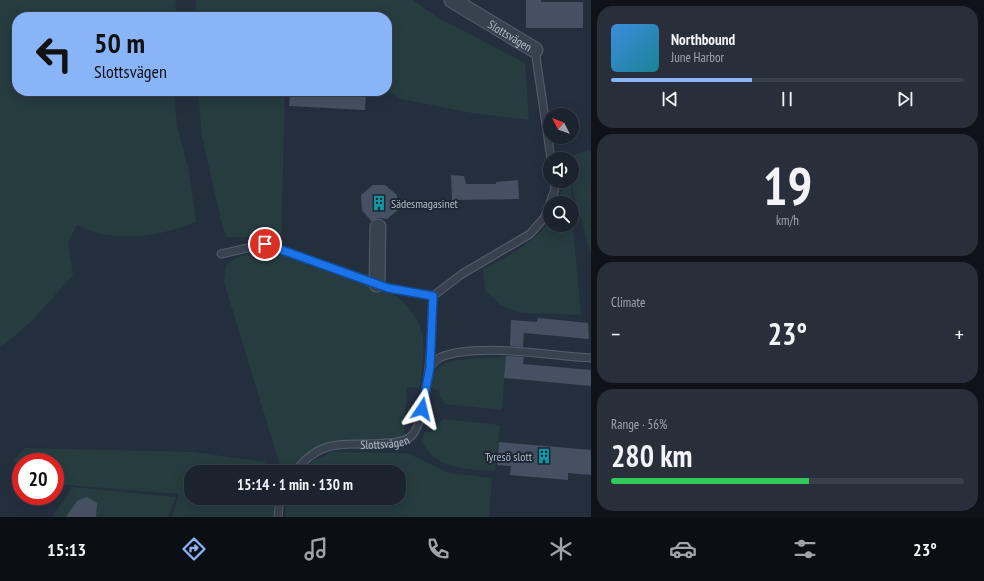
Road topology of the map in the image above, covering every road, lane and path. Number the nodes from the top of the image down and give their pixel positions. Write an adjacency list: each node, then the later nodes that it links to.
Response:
1 (452, 0): 2 (street, Slottsvägen)
2 (536, 50): 3 (lane, Slottsvägen)
3 (550, 152)
4 (543, 219): 8 (lane)
5 (378, 227): 7 (street)
6 (221, 254): 7 (lane)
7 (378, 284): 8 (lane)
8 (433, 296): 10 (lane, Slottsvägen)
9 (591, 358): 10 (lane)
10 (430, 367): 11 (lane, Slottsvägen)
11 (302, 465)
12 (279, 505): 13 (lane)
13 (278, 517)

